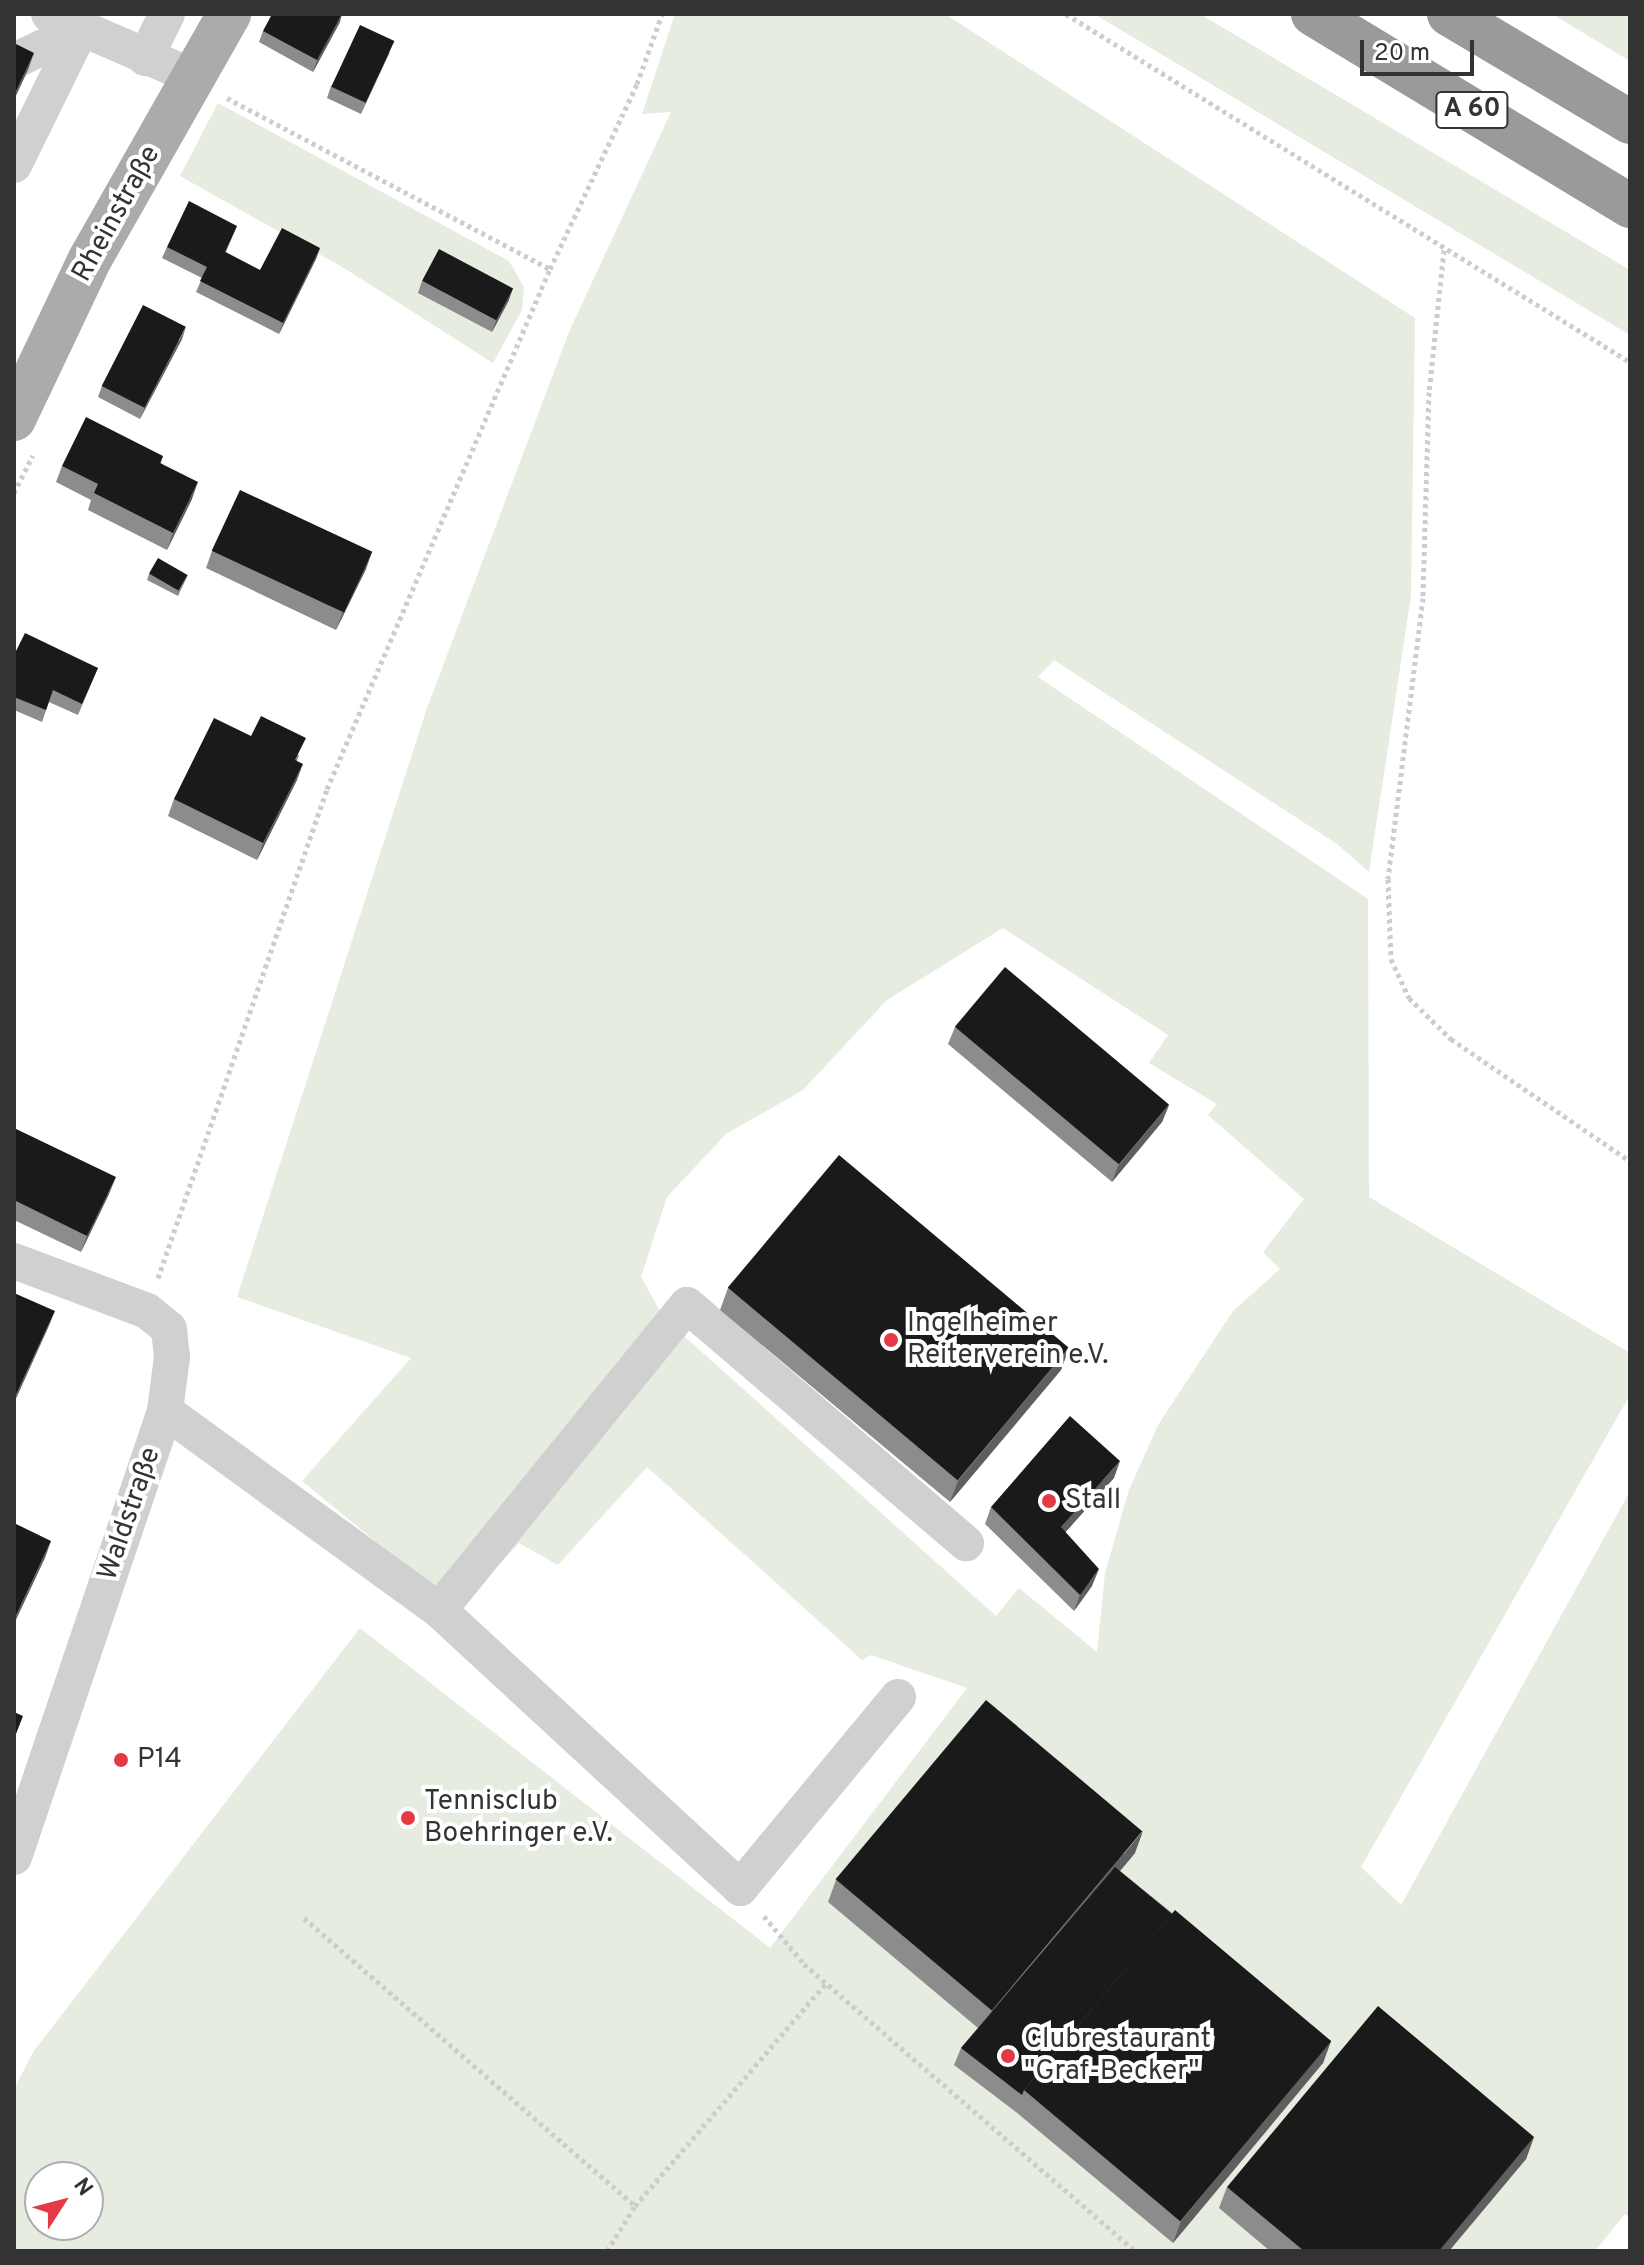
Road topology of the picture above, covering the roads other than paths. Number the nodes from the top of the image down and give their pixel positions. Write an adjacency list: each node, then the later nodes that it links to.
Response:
1 (49, 14): 6 (street)
2 (167, 14): 7 (street)
3 (229, 14): 9 (main road, Rheinstraße)
4 (1313, 14): 12 (highway, A 60)
5 (1449, 14): 10 (highway, A 60)
6 (81, 29): 7 (street); 8 (street); 11 (street)
7 (145, 58): 9 (street)
8 (14, 61)
9 (196, 78): 13 (main road, Rheinstraße)
10 (1630, 122)
11 (14, 165)
12 (1630, 206)
13 (14, 419)
14 (14, 1261): 15 (street, Waldstraße)
15 (165, 1411): 17 (street); 19 (street, Waldstraße)
16 (966, 1543): 17 (street)
17 (439, 1610): 18 (street)
18 (898, 1697)
19 (14, 1857)

